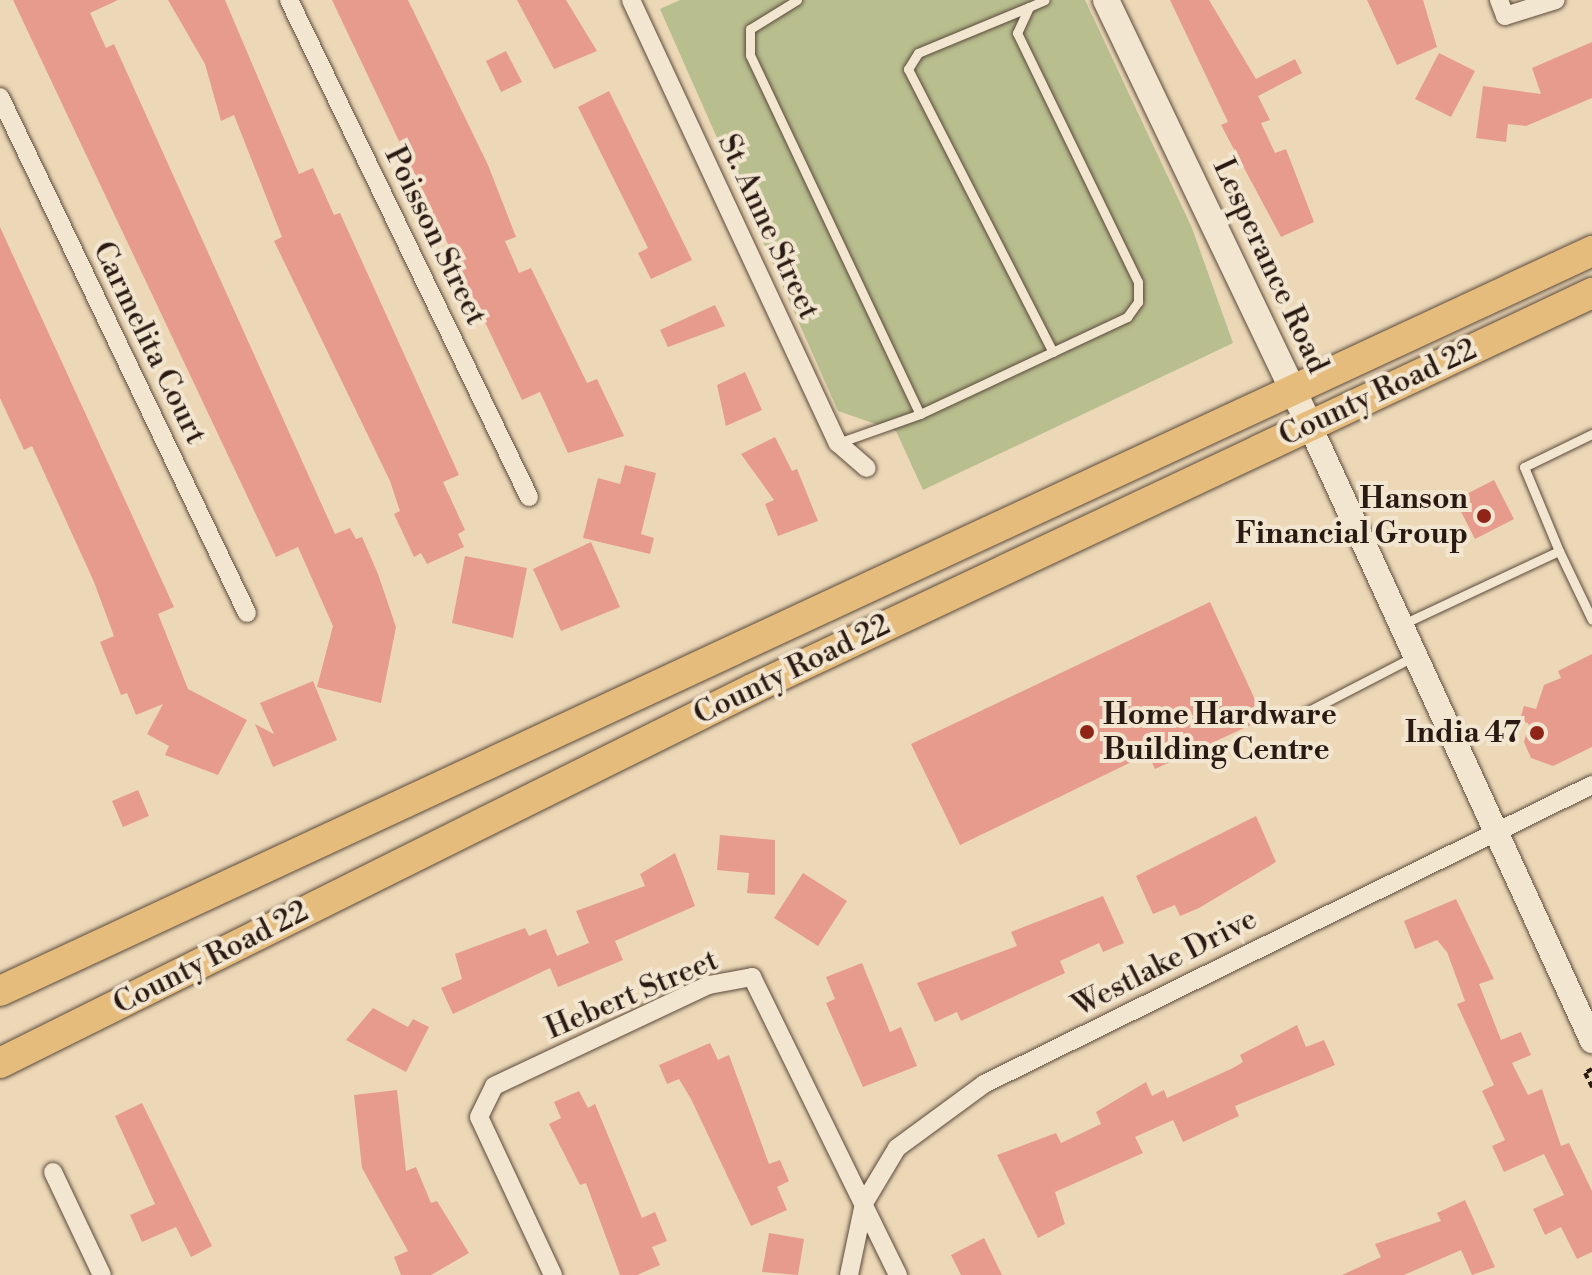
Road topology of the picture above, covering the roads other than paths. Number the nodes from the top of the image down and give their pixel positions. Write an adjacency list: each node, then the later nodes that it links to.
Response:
1 (289, 0): 19 (street, Poisson Street)
2 (631, 0): 17 (street, St. Anne Street)
3 (797, 0): 14 (lane)
4 (1045, 0): 8 (lane)
5 (1106, 0): 13 (main road, Lesperance Road)
6 (1499, 0): 7 (street)
7 (1556, 0)
8 (1029, 7): 12 (lane); 12 (lane)
9 (0, 97): 21 (street, Carmelita Court)
10 (1592, 251): 13 (main road, County Road 22)
11 (1592, 293): 15 (main road, County Road 22)
12 (1053, 352): 14 (lane)
13 (1293, 390): 15 (main road, Lesperance Road); 28 (main road, County Road 22)
14 (920, 414): 17 (lane)
15 (1309, 424): 23 (street, Lesperance Road); 30 (main road, County Road 22)
16 (1592, 434): 20 (lane)
17 (838, 443): 18 (street, St. Anne Street)
18 (867, 468)
19 (529, 497)
20 (1559, 551): 22 (lane); 23 (lane)
21 (247, 613)
22 (1592, 620)
23 (1399, 626): 24 (street, Lesperance Road)
24 (1413, 657): 25 (lane); 27 (street, Lesperance Road)
25 (1299, 716)
26 (1592, 785): 27 (street, Westlake Drive)
27 (1492, 830): 29 (street, Lesperance Road); 32 (street, Westlake Drive)
28 (0, 991)
29 (1592, 1041)
30 (0, 1063)
31 (53, 1172): 33 (street)
32 (864, 1203): 34 (street, Hebert Street); 35 (street, Westlake Drive); 36 (street)
33 (102, 1275)
34 (553, 1275)
35 (849, 1275)
36 (898, 1275)

